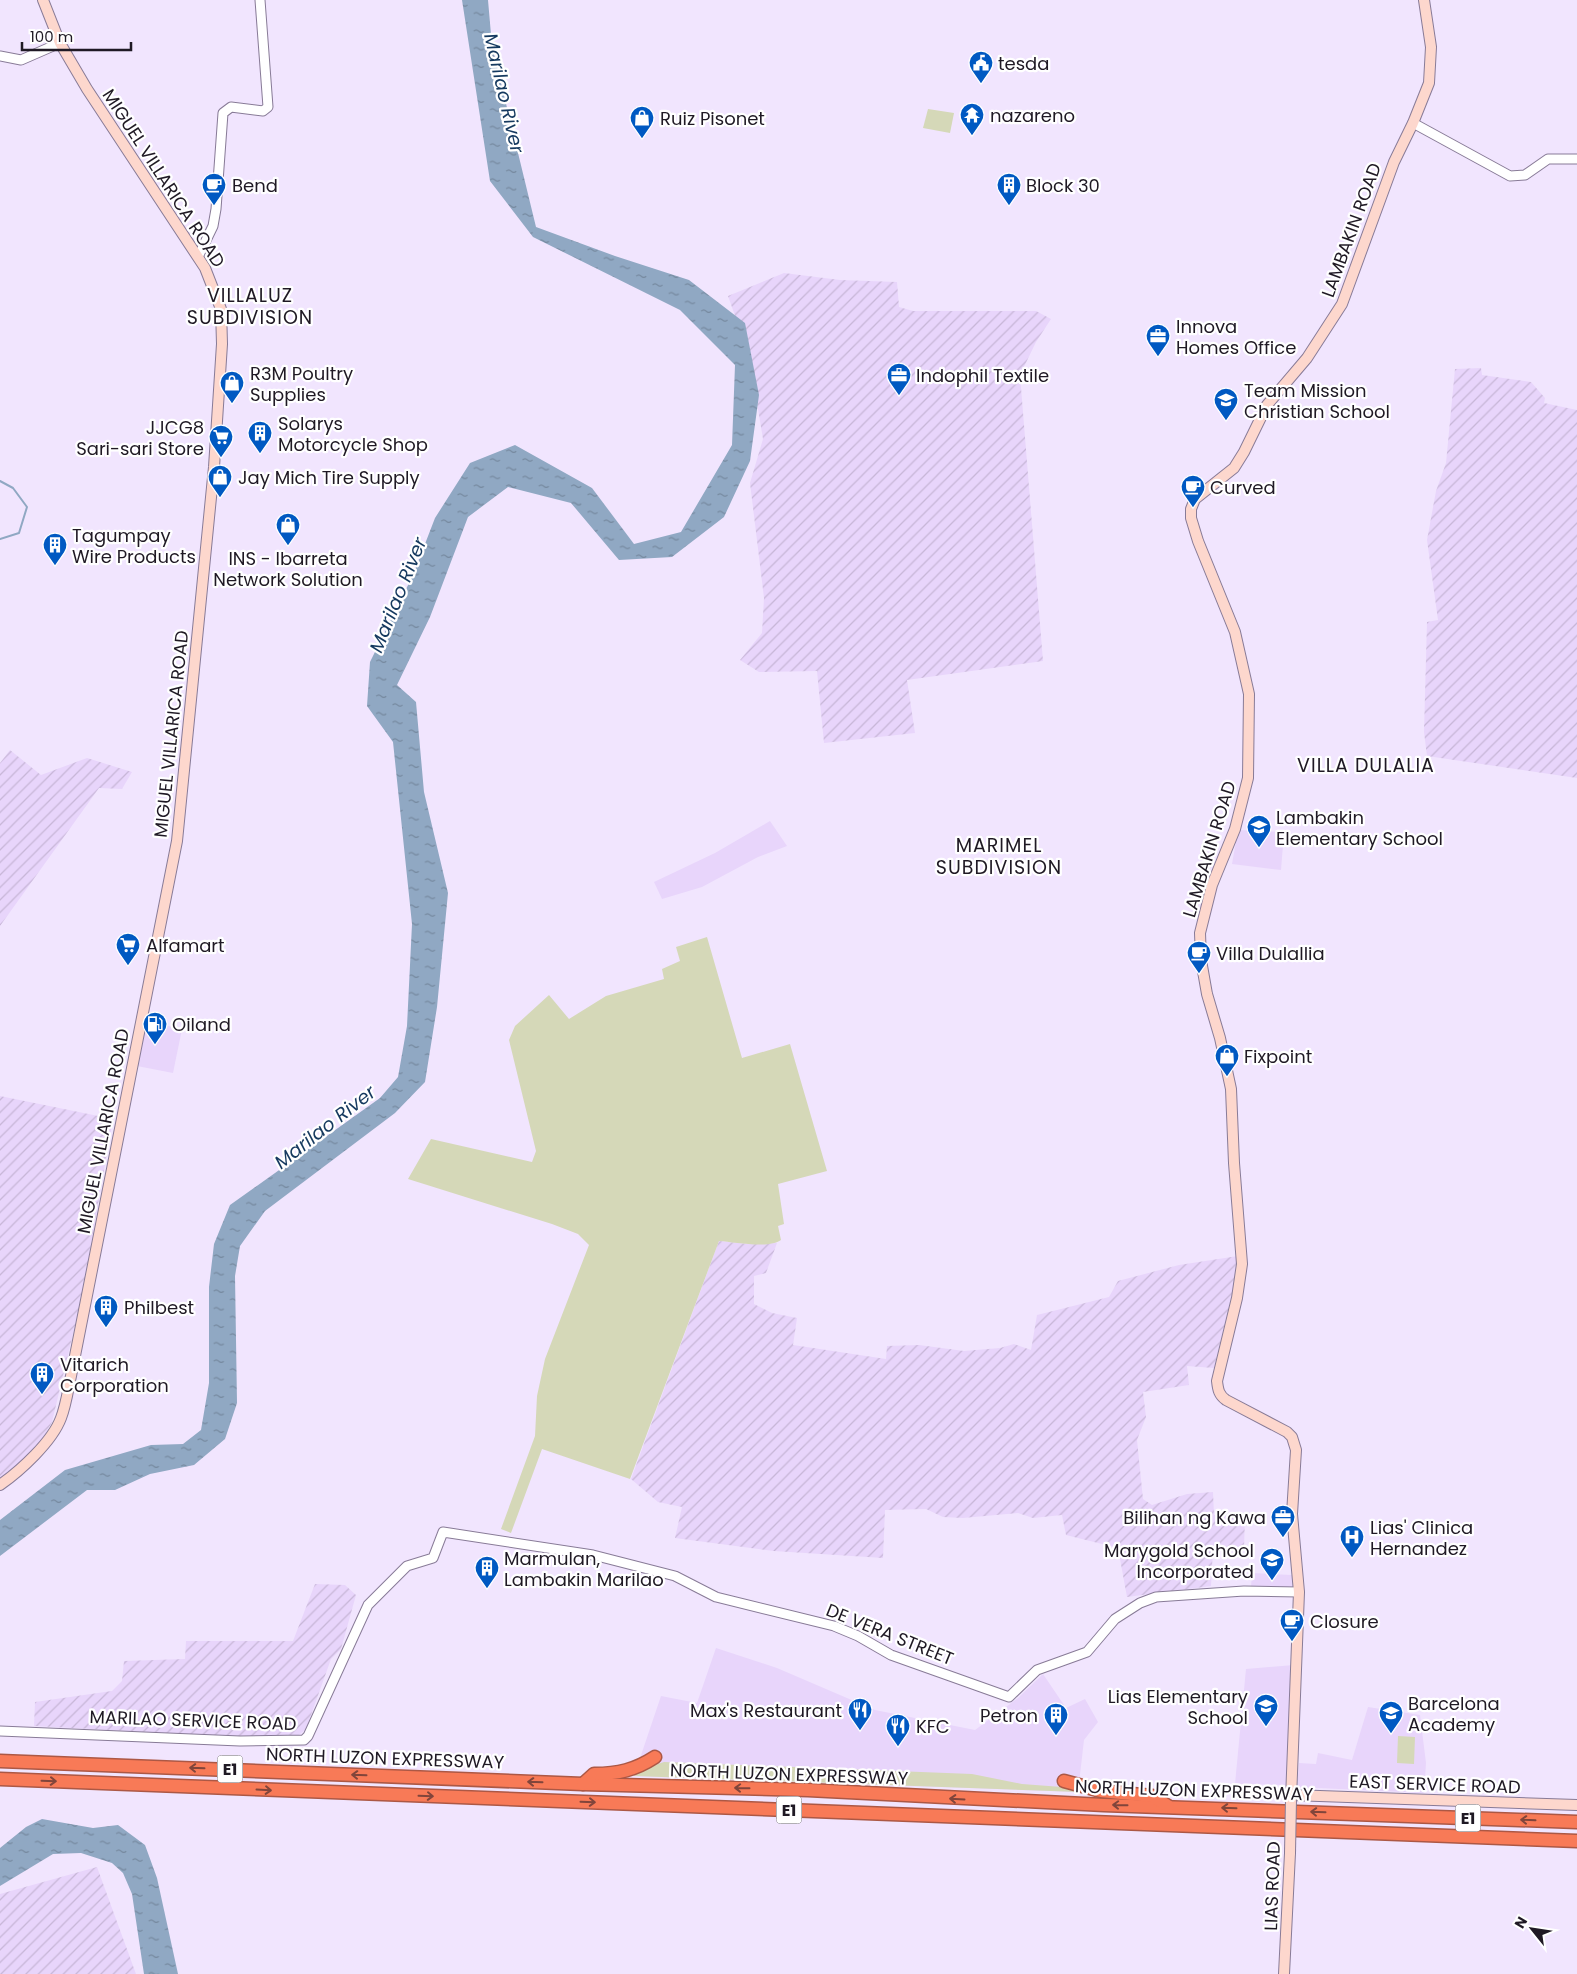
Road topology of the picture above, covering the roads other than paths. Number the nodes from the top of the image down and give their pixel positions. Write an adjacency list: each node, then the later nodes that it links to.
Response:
1 (43, 0): 4 (main road, MIGUEL VILLARICA ROAD)
2 (260, 0): 8 (street)
3 (1424, 0): 6 (main road, LAMBAKIN ROAD)
4 (60, 43): 5 (street); 8 (main road, MIGUEL VILLARICA ROAD)
5 (0, 56)
6 (1413, 123): 7 (street); 11 (main road, LAMBAKIN ROAD)
7 (1577, 159)
8 (198, 257): 9 (main road, MIGUEL VILLARICA ROAD)
9 (0, 1485)
10 (442, 1532): 11 (street, DE VERA STREET); 12 (street, MARILAO SERVICE ROAD)
11 (1299, 1592): 18 (main road, LAMBAKIN ROAD)
12 (0, 1731)
13 (656, 1757): 17 (highway)
14 (0, 1761): 17 (highway, NORTH LUZON EXPRESSWAY / E1, one-way to 14)
15 (0, 1779): 22 (highway, NORTH LUZON EXPRESSWAY / E1, one-way to 22)
16 (1064, 1780): 20 (highway)
17 (583, 1784): 20 (highway, NORTH LUZON EXPRESSWAY / E1, one-way to 17)
18 (1291, 1797): 19 (main road, EAST SERVICE ROAD); 23 (main road, LIAS ROAD, bridge)
19 (1577, 1805)
20 (1168, 1806): 21 (highway, NORTH LUZON EXPRESSWAY / E1, one-way to 20)
21 (1577, 1822)
22 (1577, 1841)
23 (1284, 1974)

